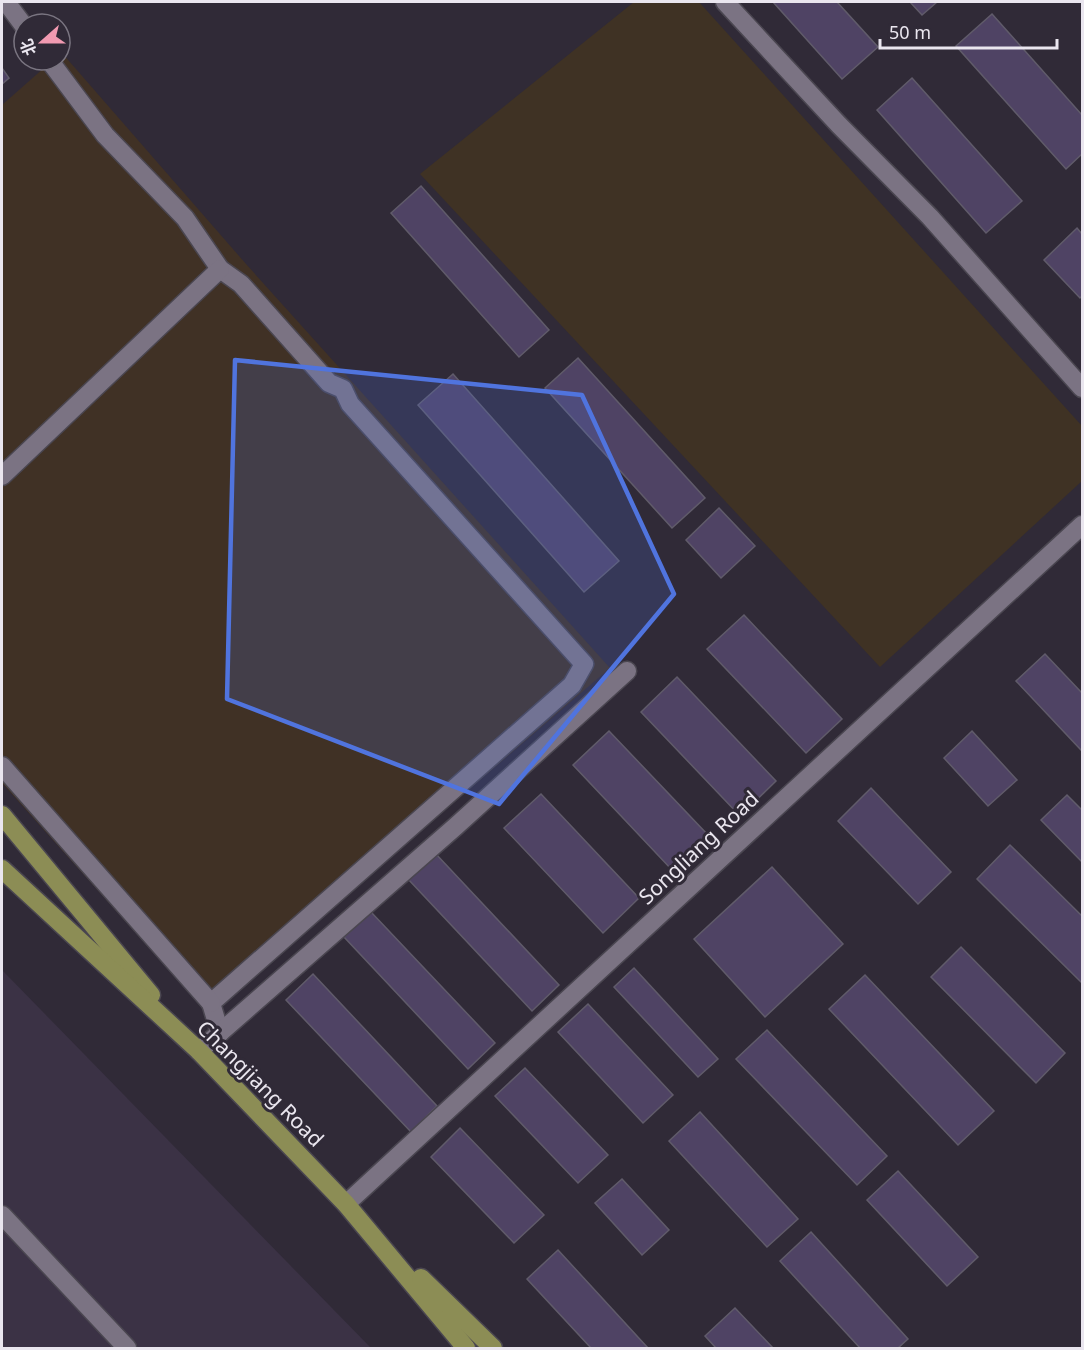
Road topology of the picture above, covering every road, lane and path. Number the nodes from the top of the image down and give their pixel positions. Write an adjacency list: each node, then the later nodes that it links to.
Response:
1 (725, 2): 4 (street)
2 (58, 72): 3 (street)
3 (220, 269): 5 (street); 11 (street)
4 (1083, 388)
5 (2, 476)
6 (1083, 525): 14 (street, Songliang Road)
7 (627, 671): 12 (street)
8 (2, 766): 11 (street)
9 (2, 815): 13 (main road)
10 (2, 869): 13 (main road, Changjiang Road)
11 (211, 1003): 12 (street)
12 (220, 1033): 13 (street)
13 (199, 1051): 14 (main road, Changjiang Road)
14 (346, 1204): 17 (main road, Changjiang Road); 18 (main road)
15 (2, 1215): 16 (street)
16 (127, 1348)
17 (466, 1348)
18 (493, 1348)

